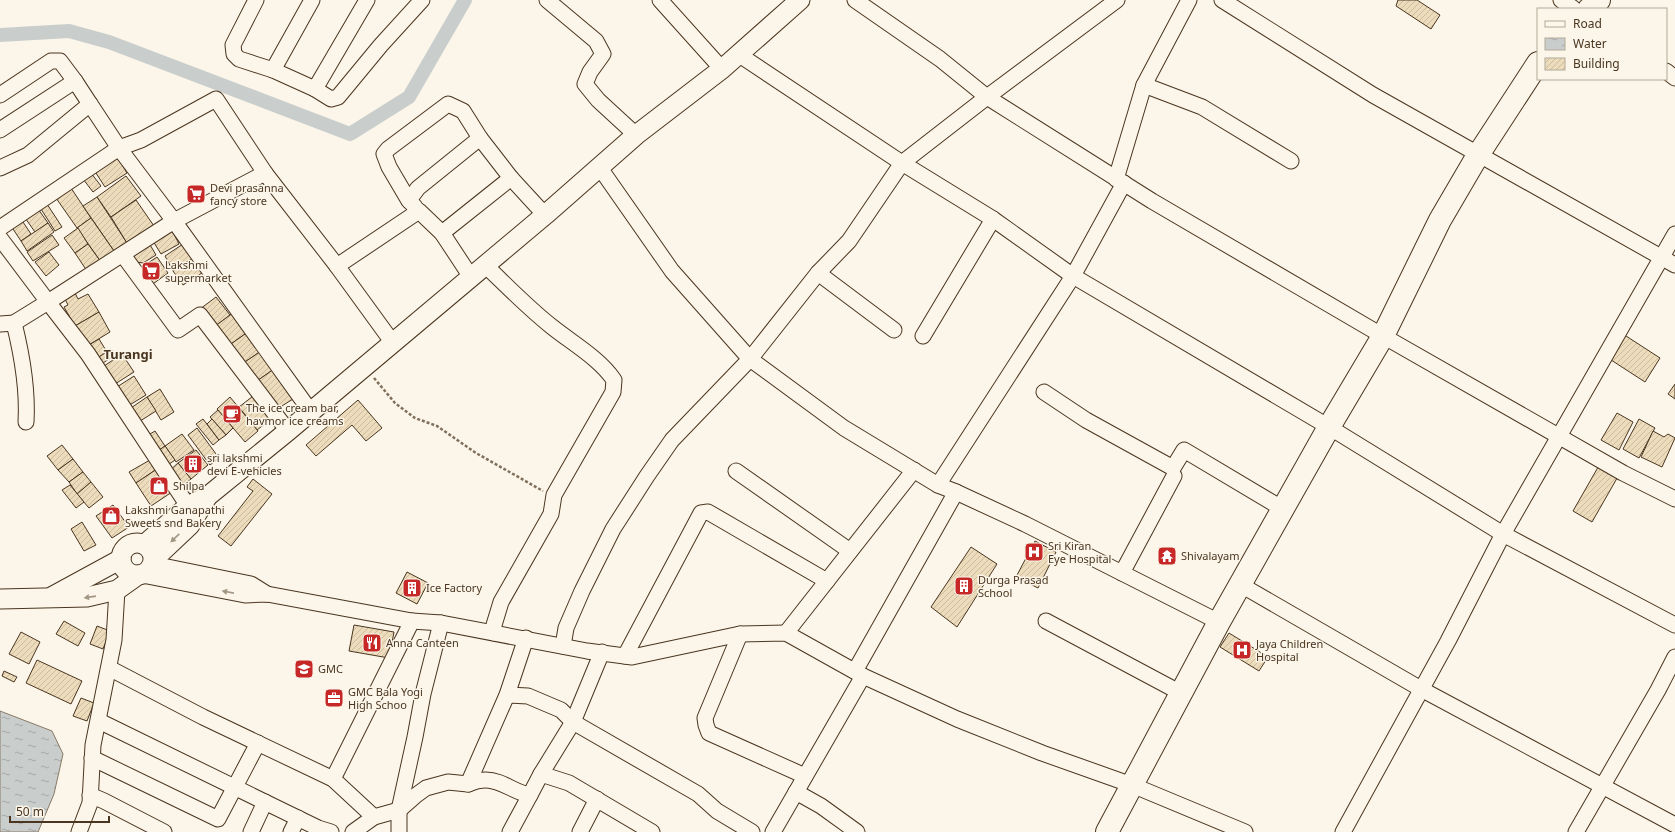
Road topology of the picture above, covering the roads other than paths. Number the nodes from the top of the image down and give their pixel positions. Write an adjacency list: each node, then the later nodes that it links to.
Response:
1 (256, 0): 21 (street)
2 (312, 0): 21 (street)
3 (367, 0): 26 (street)
4 (422, 0): 26 (street)
5 (548, 0): 31 (street)
6 (660, 0): 20 (street)
7 (800, 0): 18 (main road)
8 (855, 0): 28 (street)
9 (1117, 0): 28 (street)
10 (1189, 0): 25 (street)
11 (1222, 0): 34 (street)
12 (1561, 0): 15 (street)
13 (1580, 0): 16 (highway)
14 (1599, 0): 17 (highway)
15 (1572, 8)
16 (1574, 8)
17 (1590, 8)
18 (738, 54): 20 (main road); 36 (street)
19 (1537, 65): 34 (highway)
20 (722, 69): 31 (main road)
21 (273, 70): 26 (street)
22 (1667, 72): 23 (street)
23 (1675, 78)
24 (75, 81): 27 (street); 29 (street); 30 (street)
25 (1144, 85): 35 (street); 41 (street)
26 (315, 89)
27 (0, 95)
28 (987, 96): 36 (street); 41 (street)
29 (90, 104): 33 (street); 37 (street)
30 (0, 130)
31 (636, 135): 38 (main road)
32 (480, 138): 40 (street); 42 (street); 42 (street)
33 (119, 148): 39 (street); 45 (street); 46 (street)
34 (1478, 154): 51 (street); 62 (highway)
35 (1291, 161)
36 (902, 163): 44 (street); 55 (street)
37 (0, 168)
38 (600, 168): 43 (main road); 64 (street)
39 (265, 173): 45 (street); 54 (street)
40 (511, 178): 43 (street); 47 (street)
41 (1120, 181): 56 (street); 62 (street)
42 (414, 206): 47 (street); 54 (street)
43 (545, 215): 52 (main road)
44 (993, 219): 56 (street); 61 (street)
45 (174, 221): 50 (street); 66 (street)
46 (0, 228)
47 (442, 233): 57 (street)
48 (1675, 234): 51 (street)
49 (0, 238): 58 (street)
50 (123, 255): 58 (street); 69 (street)
51 (1662, 257): 53 (street); 70 (street)
52 (485, 265): 57 (main road); 95 (street)
53 (1675, 265)
54 (337, 266): 63 (street)
55 (818, 273): 60 (street); 64 (street)
56 (1073, 276): 68 (street); 74 (street)
57 (471, 277): 63 (main road)
58 (48, 302): 59 (street); 78 (street)
59 (7, 324): 67 (street)
60 (894, 330)
61 (923, 336)
62 (1383, 336): 68 (highway); 70 (street)
63 (393, 343): 66 (main road)
64 (750, 359): 72 (street); 99 (street)
65 (1044, 392): 79 (street)
66 (311, 412): 69 (main road)
67 (26, 422)
68 (1329, 427): 79 (highway); 80 (street)
69 (288, 431): 76 (main road)
70 (1560, 436): 77 (street); 80 (street)
71 (736, 470): 81 (street)
72 (914, 470): 74 (street); 81 (street)
73 (1174, 476): 84 (street)
74 (938, 485): 75 (street)
75 (956, 492): 84 (street); 104 (street)
76 (208, 496): 78 (main road); 83 (main road, one-way to 83)
77 (1675, 499)
78 (188, 506): 83 (main road)
79 (1283, 509): 86 (highway)
80 (1503, 534): 94 (street); 105 (street)
81 (850, 551): 85 (street)
82 (121, 559): 83 (main road); 83 (main road); 89 (main road)
83 (146, 563): 87 (main road); 90 (street)
84 (1122, 573): 92 (street)
85 (827, 580): 96 (street); 101 (street)
86 (1241, 585): 92 (highway); 105 (street)
87 (117, 590): 89 (main road, one-way to 89); 103 (street)
88 (0, 599): 89 (main road)
89 (46, 599)
90 (412, 621): 93 (street); 114 (street)
91 (1046, 621): 106 (street)
92 (1219, 622): 106 (highway)
93 (441, 623): 95 (street); 124 (street)
94 (1675, 625)
95 (494, 633): 98 (street)
96 (786, 633): 97 (street); 104 (street)
97 (740, 634): 101 (street); 113 (street)
98 (526, 638): 99 (street); 107 (street)
99 (563, 646): 100 (street)
100 (602, 652): 101 (street); 109 (street)
101 (625, 656)
102 (1675, 657): 118 (street)
103 (109, 668): 108 (street); 110 (street)
104 (859, 674): 113 (street); 116 (street)
105 (1421, 689): 118 (street); 144 (street)
106 (1181, 693): 116 (highway)
107 (507, 695): 109 (street); 115 (street)
108 (99, 720): 111 (street); 117 (street)
109 (573, 722): 112 (street); 139 (street)
110 (258, 743): 114 (street); 117 (street)
111 (92, 758): 121 (street); 128 (street)
112 (541, 774): 120 (street); 122 (street)
113 (805, 776): 119 (street)
114 (333, 779): 125 (street)
115 (468, 784): 120 (street); 124 (street)
116 (1132, 785): 142 (highway); 143 (street)
117 (234, 786): 123 (street); 128 (street)
118 (1602, 787): 127 (street); 145 (street)
119 (796, 792): 140 (street); 141 (street)
120 (530, 795): 136 (street)
121 (90, 796): 129 (street); 130 (street)
122 (597, 799): 137 (street); 138 (street)
123 (265, 802): 126 (street); 131 (street)
124 (399, 810): 125 (street); 135 (street)
125 (374, 817): 134 (street)
126 (298, 818): 132 (street); 133 (street)
127 (1675, 825)
128 (214, 826)
129 (79, 832)
130 (164, 832)
131 (251, 832)
132 (291, 832)
133 (331, 832)
134 (353, 832)
135 (399, 832)
136 (510, 832)
137 (580, 832)
138 (652, 832)
139 (752, 832)
140 (773, 832)
141 (856, 832)
142 (1107, 832)
143 (1246, 832)
144 (1343, 832)
145 (1576, 832)

